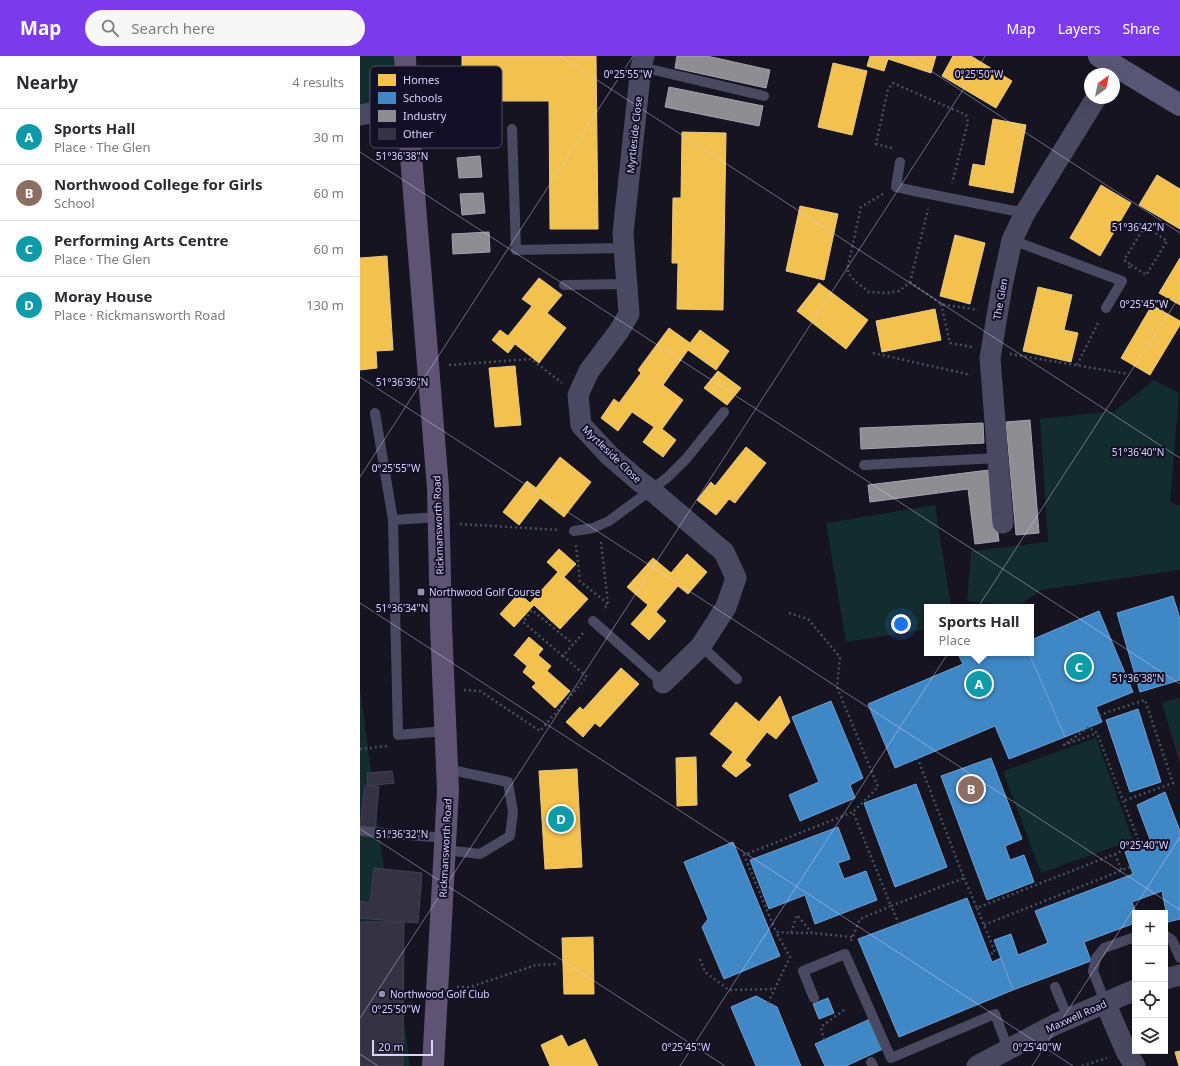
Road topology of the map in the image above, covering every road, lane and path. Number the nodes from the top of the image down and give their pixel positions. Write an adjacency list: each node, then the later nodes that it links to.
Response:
1 (405, 56): 4 (main road, Rickmansworth Road)
2 (643, 62): 5 (lane); 18 (street, Myrtleside Close)
3 (1108, 65): 7 (main road)
4 (405, 66)
5 (764, 96)
6 (1092, 104): 16 (street, The Glen)
7 (1180, 105)
8 (370, 113): 9 (street)
9 (360, 115)
10 (512, 129): 18 (lane)
11 (410, 148): 30 (main road, Rickmansworth Road)
12 (900, 162): 13 (lane); 15 (path)
13 (896, 187): 14 (lane); 21 (path)
14 (931, 195): 15 (lane); 21 (path)
15 (948, 198): 16 (lane)
16 (1025, 213): 17 (street, The Glen)
17 (1012, 240): 20 (lane); 26 (street, The Glen)
18 (623, 248): 22 (street, Myrtleside Close)
19 (1131, 265): 19 (path); 20 (path)
20 (1122, 281): 25 (lane)
21 (910, 282): 24 (path)
22 (626, 284): 23 (lane); 33 (street, Myrtleside Close)
23 (564, 285)
24 (941, 304): 26 (path); 27 (path)
25 (1106, 308): 29 (path)
26 (997, 313): 27 (street, The Glen)
27 (991, 350): 29 (path); 32 (street, The Glen)
28 (873, 353): 32 (path)
29 (1077, 365): 31 (path)
30 (428, 366): 33 (path); 40 (main road, Rickmansworth Road)
31 (1128, 374)
32 (991, 379): 36 (street, The Glen)
33 (578, 395): 38 (street, Myrtleside Close)
34 (724, 412): 38 (lane)
35 (375, 413): 39 (lane)
36 (998, 458): 37 (lane); 41 (street, The Glen)
37 (864, 465)
38 (651, 490): 42 (lane); 48 (street, Myrtleside Close)
39 (393, 520): 40 (lane); 56 (lane)
40 (439, 520): 43 (path); 52 (main road, Rickmansworth Road)
41 (1003, 523)
42 (599, 525): 43 (lane); 44 (path)
43 (574, 531): 44 (path)
44 (608, 604): 46 (path)
45 (789, 613): 61 (path)
46 (593, 621): 47 (path); 51 (lane)
47 (573, 644): 49 (path); 49 (path)
48 (701, 646): 50 (lane); 51 (street, Myrtleside Close)
49 (563, 656): 52 (path)
50 (737, 679)
51 (663, 683)
52 (444, 690): 54 (main road, Rickmansworth Road)
53 (1099, 715): 60 (path)
54 (445, 731): 56 (lane); 59 (main road, Rickmansworth Road)
55 (1097, 733): 55 (path); 60 (path)
56 (398, 734): 57 (path)
57 (360, 749)
58 (918, 759): 67 (path)
59 (447, 769): 63 (main road, Rickmansworth Road); 63 (lane)
60 (1123, 801): 64 (path)
61 (853, 812): 68 (path); 72 (path)
62 (360, 831): 63 (lane)
63 (445, 844): 86 (main road, Rickmansworth Road)
64 (1115, 854): 66 (path); 69 (path)
65 (1130, 867): 66 (path)
66 (1122, 871): 71 (path)
67 (964, 878): 68 (path); 69 (path)
68 (891, 906): 70 (path); 75 (path)
69 (977, 908): 71 (path)
70 (899, 924)
71 (984, 925): 79 (path)
72 (776, 932): 73 (path); 87 (path)
73 (791, 932): 74 (path); 74 (path)
74 (812, 933): 75 (path)
75 (852, 937): 78 (path)
76 (1168, 937): 80 (lane)
77 (1132, 938): 90 (lane)
78 (845, 954): 89 (lane); 95 (lane)
79 (989, 955)
80 (1180, 958)
81 (700, 959): 87 (path)
82 (556, 964): 86 (path)
83 (1180, 975): 84 (street)
84 (1168, 978)
85 (1055, 987): 93 (lane)
86 (437, 989): 97 (main road, Rickmansworth Road)
87 (775, 989): 91 (path)
88 (1132, 991): 90 (street, Maxwell Road)
89 (814, 998)
90 (1105, 1002): 93 (street, Maxwell Road); 96 (street)
91 (768, 1003)
92 (844, 1010): 94 (path)
93 (1068, 1018): 95 (street, Maxwell Road)
94 (824, 1040)
95 (1008, 1049): 98 (street, Maxwell Road)
96 (1131, 1059): 99 (path)
97 (433, 1066)
98 (976, 1066)
99 (1082, 1066)

